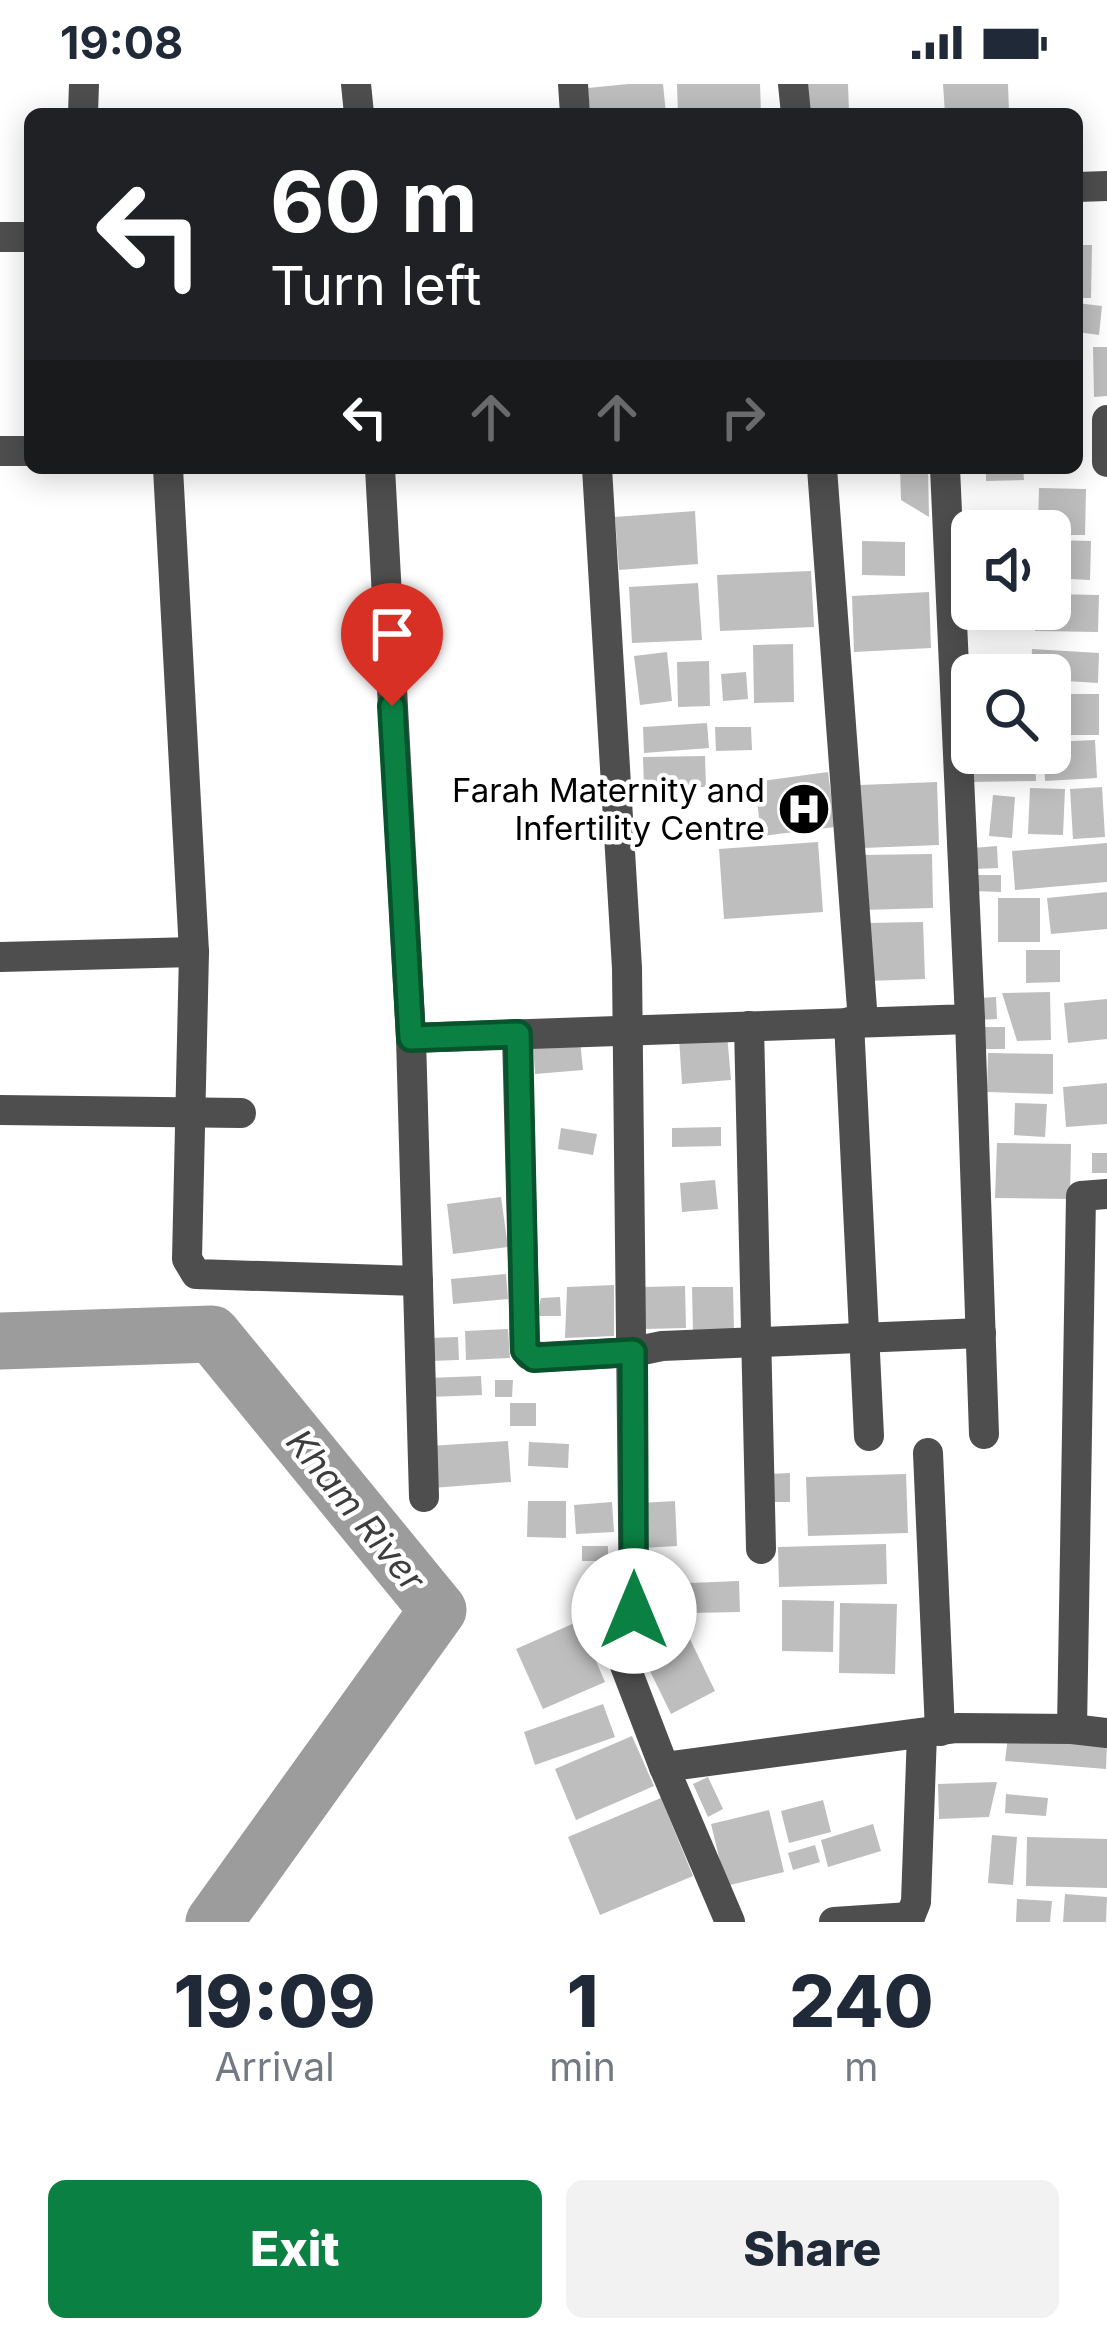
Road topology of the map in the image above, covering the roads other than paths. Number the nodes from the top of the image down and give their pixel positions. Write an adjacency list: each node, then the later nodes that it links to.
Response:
1 (1107, 420): 2 (street)
2 (1107, 462)
3 (168, 474): 8 (street)
4 (380, 474): 15 (street)
5 (597, 474): 13 (street)
6 (822, 474): 11 (street)
7 (945, 474): 10 (street)
8 (194, 952): 9 (street); 17 (street)
9 (0, 957)
10 (970, 1019): 11 (street); 21 (street)
11 (856, 1022): 12 (street); 22 (street)
12 (749, 1026): 13 (street); 23 (street)
13 (628, 1030): 14 (street); 24 (street)
14 (518, 1034): 15 (street); 24 (street)
15 (411, 1038): 20 (street)
16 (0, 1110): 17 (street)
17 (188, 1112): 18 (street); 20 (street)
18 (241, 1113)
19 (1107, 1194): 30 (street)
20 (418, 1281): 28 (street)
21 (981, 1333): 22 (street); 25 (street)
22 (864, 1338): 23 (street); 26 (street)
23 (756, 1344): 24 (street); 29 (street)
24 (633, 1352): 33 (street)
25 (984, 1434)
26 (869, 1436)
27 (928, 1453): 31 (street)
28 (424, 1497)
29 (761, 1549)
30 (1072, 1729): 31 (street); 32 (street)
31 (932, 1732): 33 (street); 34 (street)
32 (1107, 1733)
33 (664, 1767): 35 (street)
34 (909, 1919): 36 (street)
35 (730, 1922)
36 (834, 1922)

